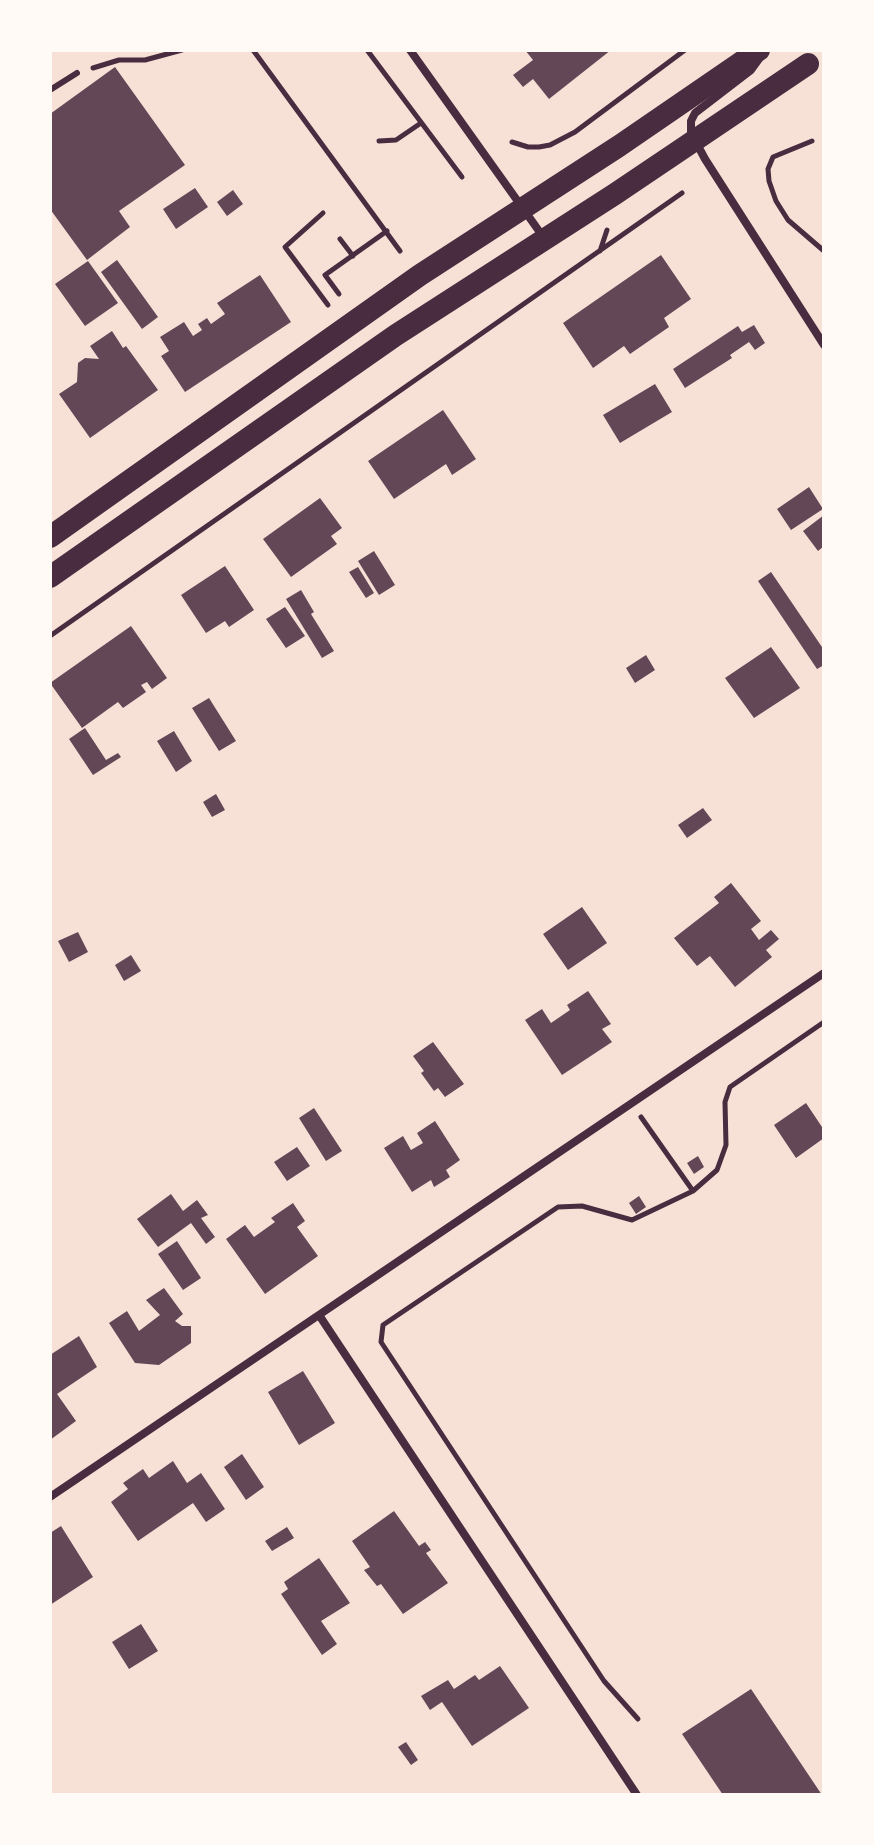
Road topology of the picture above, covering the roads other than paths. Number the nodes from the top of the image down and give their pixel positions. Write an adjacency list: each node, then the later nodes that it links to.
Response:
1 (410, 50): 7 (street)
2 (762, 50): 6 (street); 7 (highway)
3 (808, 64): 6 (highway)
4 (77, 73): 5 (lane)
5 (50, 90)
6 (695, 141): 8 (highway); 9 (street)
7 (523, 208): 8 (street); 10 (highway)
8 (545, 239): 11 (highway)
9 (824, 345)
10 (50, 537)
11 (50, 577)
12 (824, 973): 13 (street)
13 (319, 1315): 14 (street); 15 (street)
14 (50, 1497)
15 (637, 1795)

